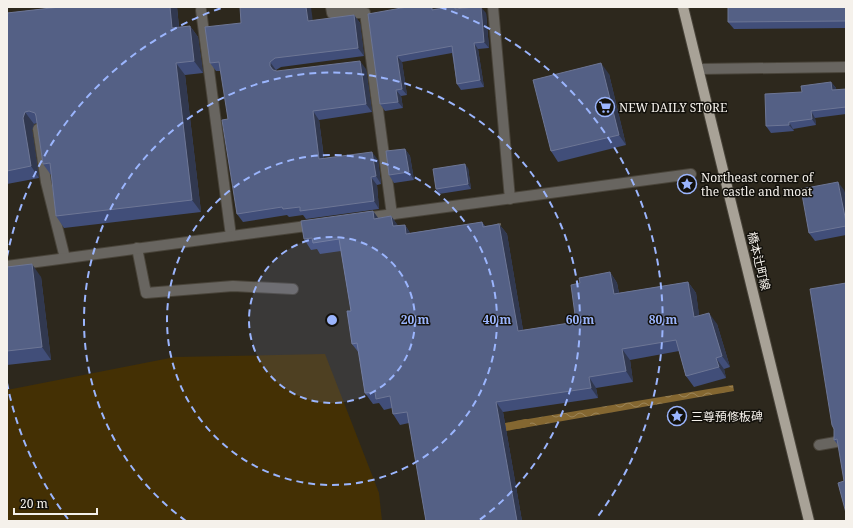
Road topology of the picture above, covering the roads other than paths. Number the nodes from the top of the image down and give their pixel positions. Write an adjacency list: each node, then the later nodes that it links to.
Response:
1 (331, 7): 10 (street)
2 (493, 7): 9 (street)
3 (684, 7): 6 (main road, 橋本辻町線)
4 (201, 10): 13 (street)
5 (846, 67): 6 (street)
6 (699, 69): 20 (main road, 橋本辻町線)
7 (38, 129): 15 (street)
8 (692, 174): 9 (street)
9 (510, 199): 10 (street)
10 (392, 215): 11 (street)
11 (353, 220)
12 (322, 224): 13 (street)
13 (231, 236): 14 (street)
14 (137, 248): 15 (street); 17 (street)
15 (65, 258): 16 (street)
16 (7, 266)
17 (293, 289)
18 (836, 442): 19 (street)
19 (819, 444)
20 (809, 521)

